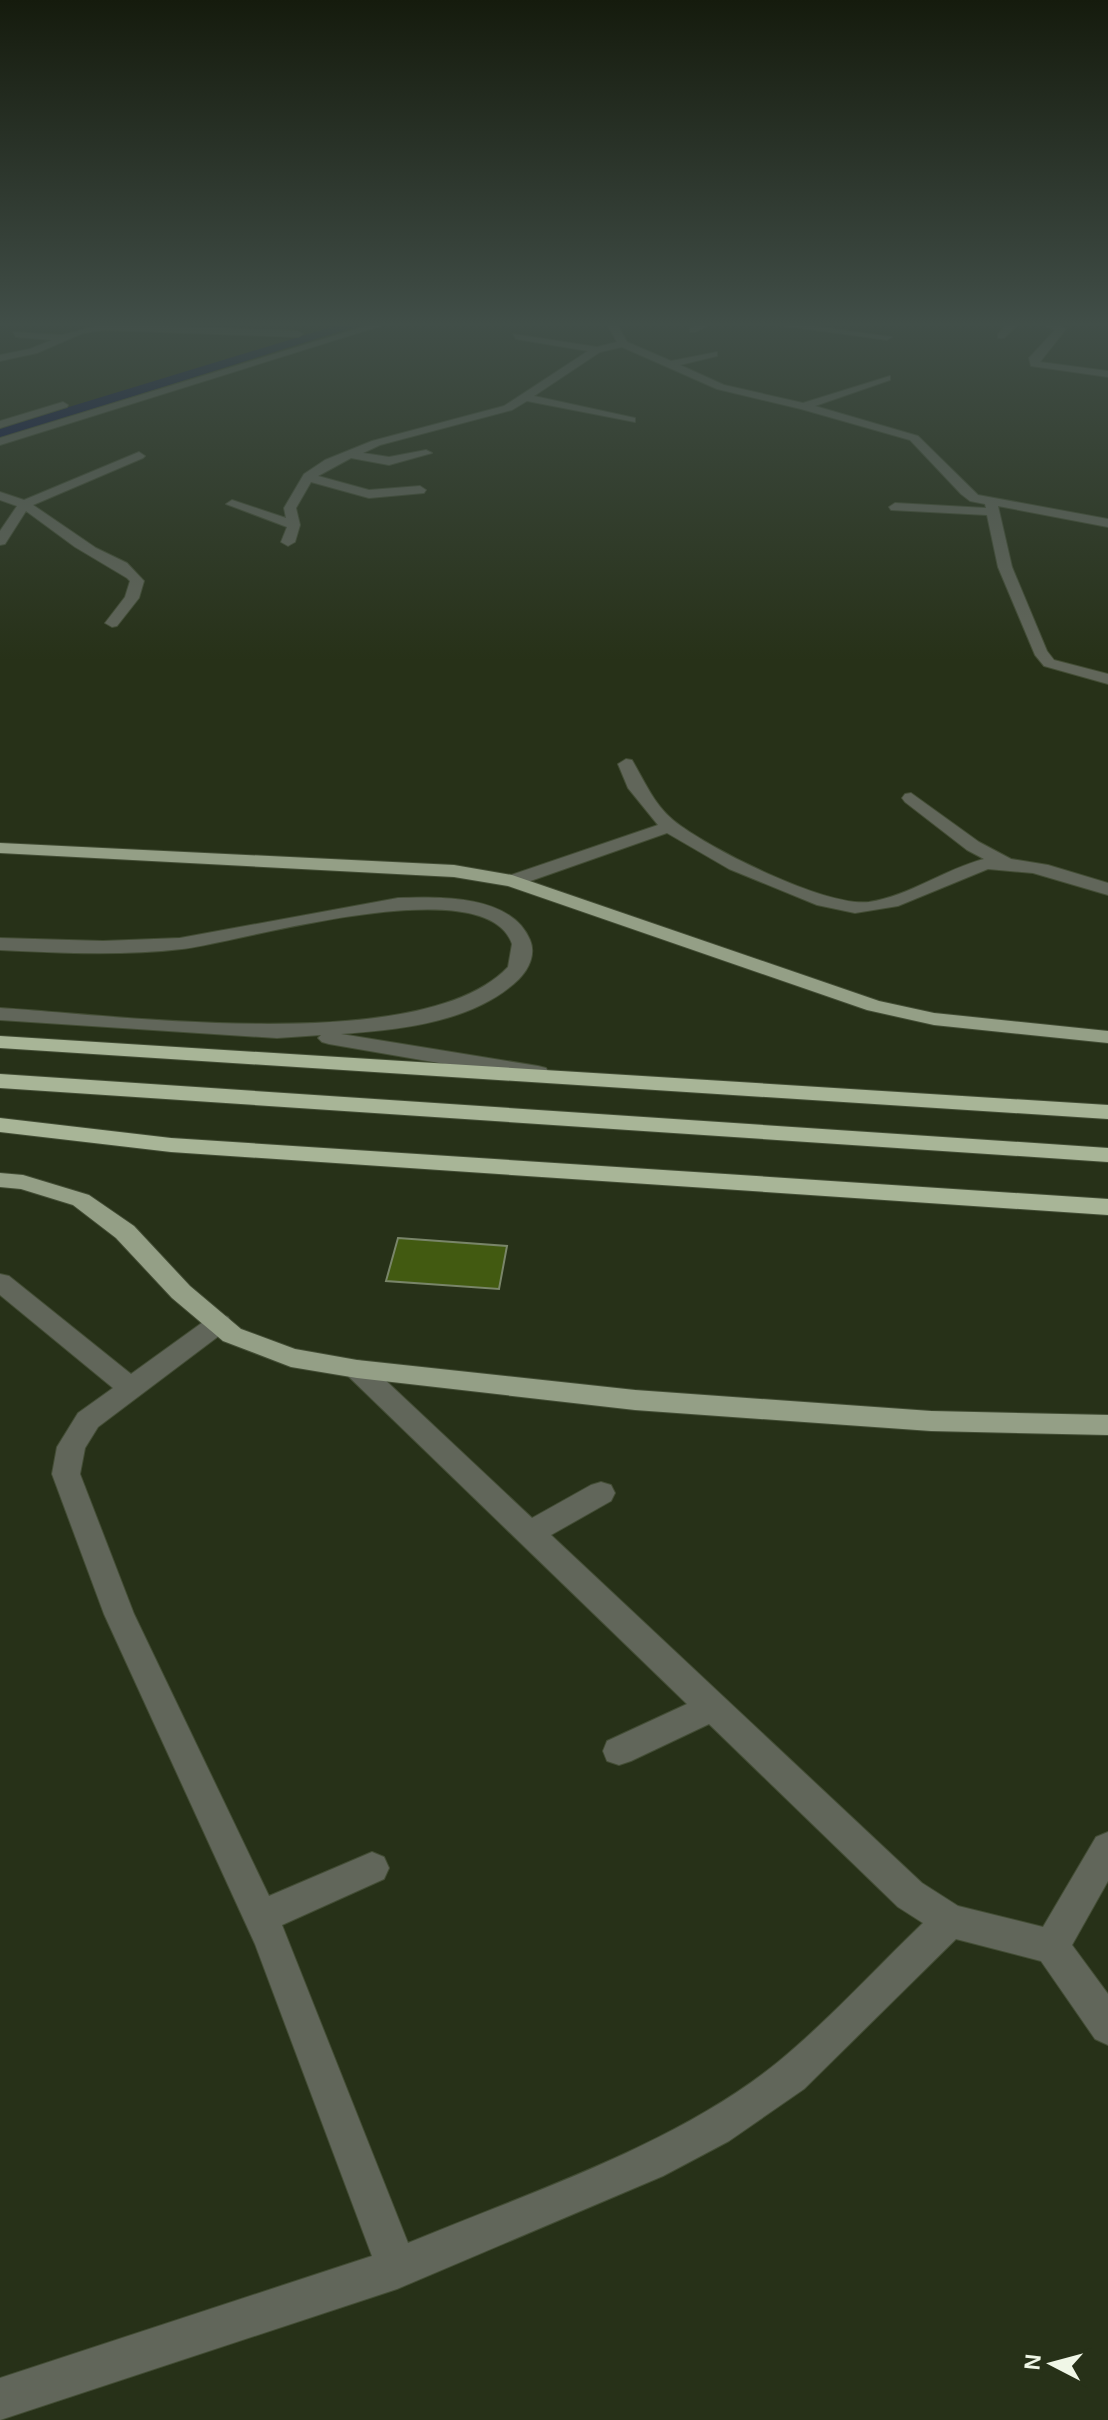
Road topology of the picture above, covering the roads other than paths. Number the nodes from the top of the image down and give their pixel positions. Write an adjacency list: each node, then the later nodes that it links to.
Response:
1 (23, 435): 4 (street)
2 (403, 435): 6 (street)
3 (903, 435): 14 (street)
4 (0, 442)
5 (426, 453): 6 (street)
6 (350, 454): 8 (street)
7 (139, 456): 11 (street)
8 (308, 477): 9 (street); 16 (street)
9 (420, 490)
10 (0, 496): 11 (street)
11 (25, 504): 17 (street); 19 (street)
12 (232, 504): 16 (street)
13 (895, 507): 14 (street)
14 (992, 508): 15 (street); 20 (street)
15 (1108, 523)
16 (294, 525): 18 (street)
17 (0, 541)
18 (288, 542)
19 (112, 623)
20 (1108, 679)
21 (626, 764): 23 (street)
22 (911, 798): 25 (street)
23 (671, 826): 25 (street); 26 (street)
24 (0, 848): 26 (main road)
25 (1005, 863): 27 (street)
26 (512, 881): 31 (main road)
27 (1108, 889)
28 (0, 944): 30 (street)
29 (0, 1014): 30 (street)
30 (264, 1030): 33 (street)
31 (1108, 1037)
32 (0, 1042): 33 (highway)
33 (566, 1078): 35 (highway)
34 (0, 1081): 37 (highway)
35 (1108, 1112)
36 (0, 1125): 39 (highway)
37 (1108, 1155)
38 (0, 1180): 41 (main road)
39 (1108, 1207)
40 (0, 1282): 43 (street)
41 (219, 1323): 42 (main road); 43 (street)
42 (357, 1369): 44 (main road); 46 (street)
43 (132, 1389): 51 (street)
44 (1108, 1425)
45 (601, 1493): 46 (street)
46 (530, 1533): 47 (street)
47 (713, 1707): 48 (street); 52 (street)
48 (619, 1751)
49 (1108, 1848): 53 (street)
50 (372, 1868): 51 (street)
51 (260, 1917): 55 (street)
52 (960, 1924): 53 (street); 55 (street)
53 (1039, 1944): 54 (street)
54 (1108, 2026)
55 (397, 2268): 56 (street)
56 (0, 2400)

